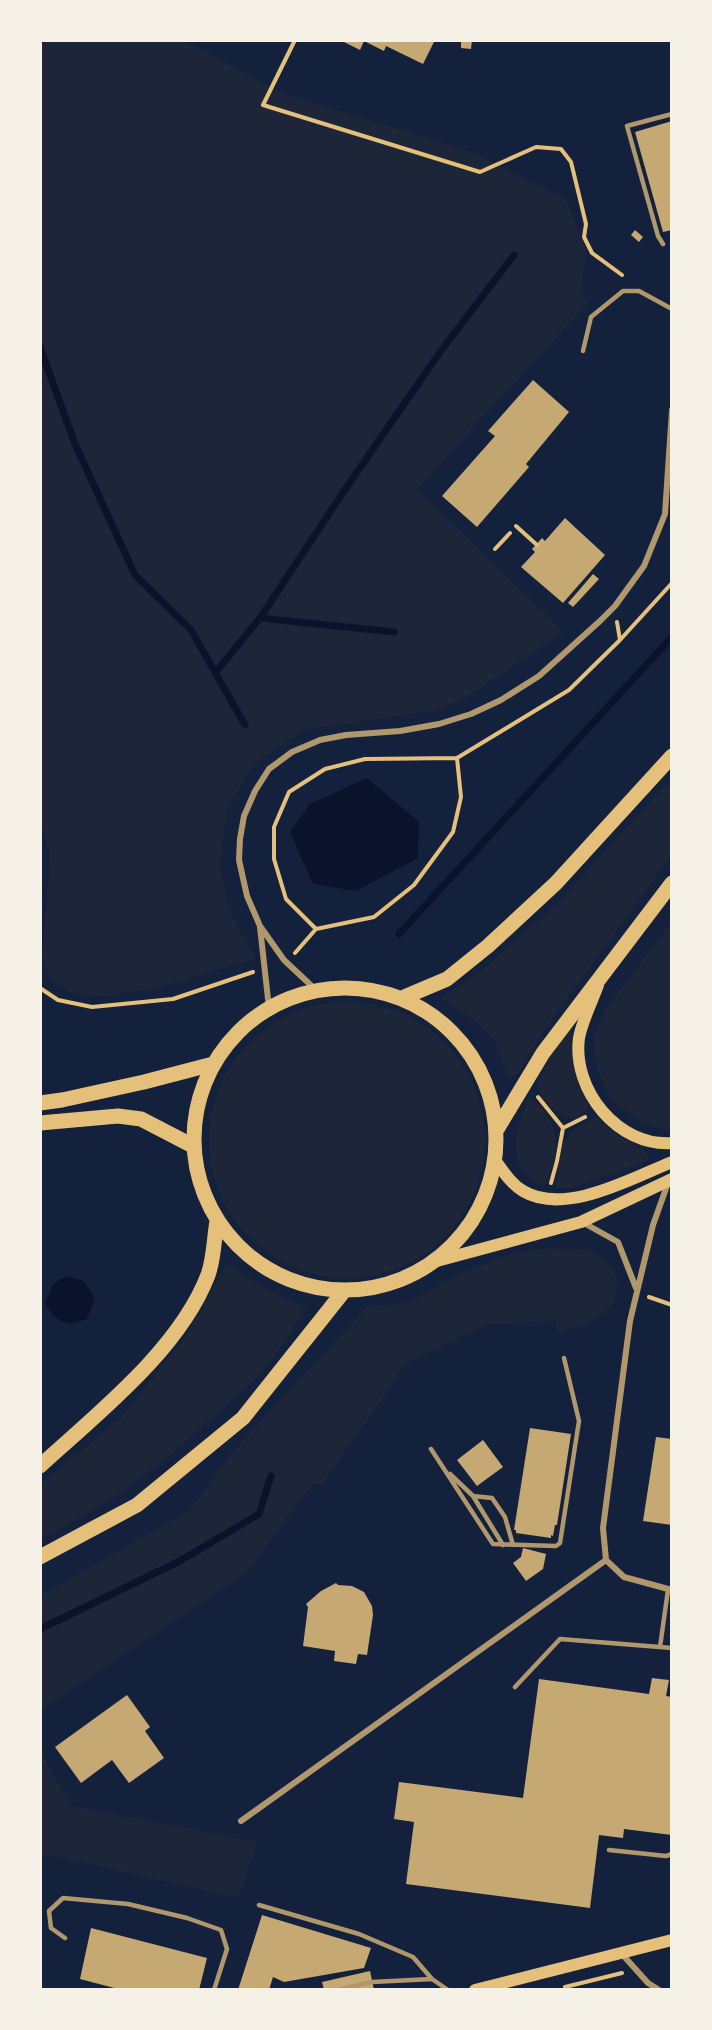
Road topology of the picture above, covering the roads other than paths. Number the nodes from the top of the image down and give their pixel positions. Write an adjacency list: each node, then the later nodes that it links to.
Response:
1 (672, 114): 2 (lane)
2 (663, 244)
3 (672, 309): 4 (lane)
4 (583, 351)
5 (672, 410): 8 (street)
6 (672, 756): 11 (main road)
7 (672, 883): 9 (main road)
8 (260, 926): 10 (street); 12 (street)
9 (601, 976): 16 (main road); 17 (main road)
10 (316, 990): 11 (main road); 12 (main road)
11 (402, 998): 16 (main road)
12 (269, 1008): 13 (main road)
13 (213, 1064): 14 (main road); 18 (main road)
14 (40, 1103)
15 (40, 1123): 18 (main road)
16 (496, 1131): 19 (main road)
17 (672, 1143)
18 (193, 1146): 22 (main road)
19 (495, 1160): 20 (main road); 24 (main road)
20 (672, 1162)
21 (671, 1179): 23 (main road); 25 (street)
22 (217, 1221): 26 (main road); 29 (main road)
23 (581, 1222): 24 (main road); 25 (street)
24 (433, 1262): 26 (main road)
25 (636, 1288): 35 (street)
26 (344, 1291): 34 (main road)
27 (564, 1358): 33 (lane)
28 (431, 1449): 30 (lane)
29 (40, 1466)
30 (444, 1468): 31 (lane); 32 (lane)
31 (474, 1496): 32 (lane); 33 (lane)
32 (503, 1545): 33 (lane)
33 (513, 1545)
34 (40, 1557)
35 (606, 1560): 36 (street); 40 (street)
36 (670, 1590): 37 (lane)
37 (660, 1647): 38 (lane); 39 (lane)
38 (672, 1648)
39 (515, 1687)
40 (241, 1821)
41 (609, 1850): 42 (lane)
42 (672, 1854)
43 (259, 1905): 47 (lane)
44 (65, 1938): 48 (lane)
45 (672, 1940): 46 (main road)
46 (621, 1953): 51 (main road); 52 (street)
47 (432, 1979): 49 (lane); 50 (lane)
48 (214, 1989)
49 (337, 1989)
50 (448, 1989)
51 (475, 1989)
52 (659, 1989)

